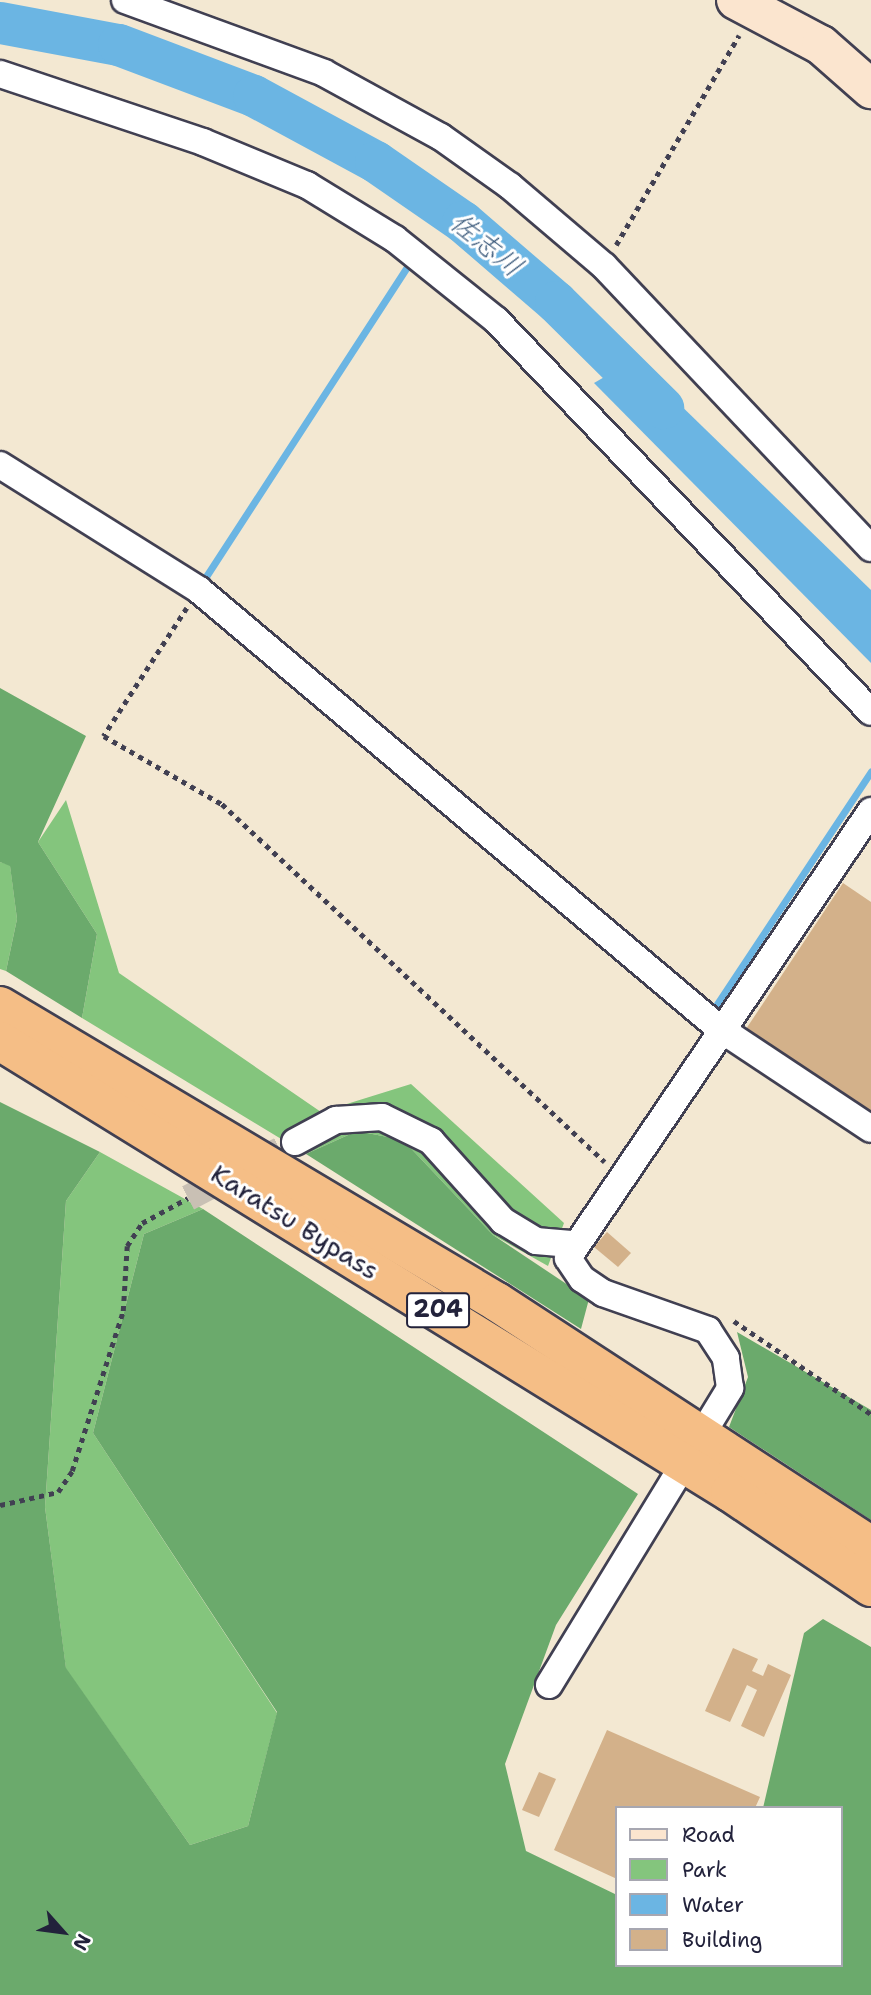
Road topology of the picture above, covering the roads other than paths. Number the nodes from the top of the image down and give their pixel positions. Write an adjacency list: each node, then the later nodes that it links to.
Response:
1 (125, 0): 6 (street)
2 (746, 4): 4 (street)
3 (0, 74): 7 (street)
4 (871, 89)
5 (0, 465): 10 (street)
6 (871, 548)
7 (871, 712)
8 (871, 811): 10 (street)
9 (0, 1006): 15 (highway, Karatsu Bypass / 204)
10 (719, 1028): 12 (street); 14 (street)
11 (0, 1041): 15 (highway, Karatsu Bypass / 204)
12 (871, 1129)
13 (295, 1142): 14 (street)
14 (574, 1244): 15 (street)
15 (692, 1452): 16 (highway, Karatsu Bypass / 204); 17 (highway, Karatsu Bypass / 204); 18 (street)
16 (871, 1546)
17 (871, 1587)
18 (549, 1685)

